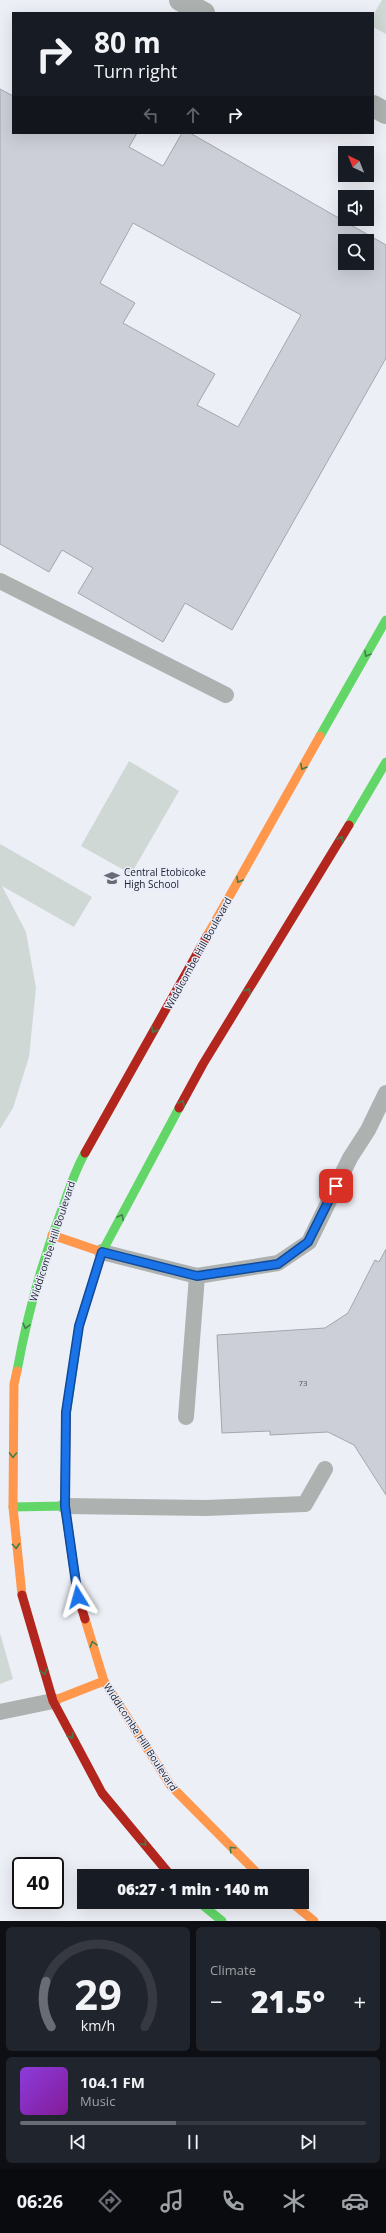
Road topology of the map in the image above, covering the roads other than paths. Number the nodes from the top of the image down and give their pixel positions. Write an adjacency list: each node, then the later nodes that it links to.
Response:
1 (180, 0): 2 (street)
2 (202, 12)
3 (374, 107): 4 (street)
4 (386, 113)
5 (0, 581): 7 (lane)
6 (386, 620): 10 (street, Widdicombe Hill Boulevard, one-way to 10)
7 (226, 695)
8 (386, 762): 11 (street, Widdicombe Hill Boulevard, one-way to 8)
9 (386, 1092): 12 (lane)
10 (52, 1235): 11 (street); 16 (street, Widdicombe Hill Boulevard, one-way to 16)
11 (102, 1252): 12 (lane); 15 (street, Widdicombe Hill Boulevard)
12 (197, 1276): 13 (lane)
13 (186, 1417)
14 (325, 1469): 15 (lane)
15 (65, 1506): 16 (street); 17 (street, Widdicombe Hill Boulevard, one-way to 15)
16 (13, 1507): 18 (street, Widdicombe Hill Boulevard, one-way to 18)
17 (104, 1681): 18 (street); 21 (street, Widdicombe Hill Boulevard, one-way to 17)
18 (53, 1701): 19 (lane); 20 (street, Widdicombe Hill Boulevard, one-way to 20)
19 (0, 1712)
20 (165, 1869)
21 (253, 1869)
22 (207, 1909): 24 (street)
23 (299, 1909): 25 (street)
24 (222, 1921)
25 (314, 1921)

